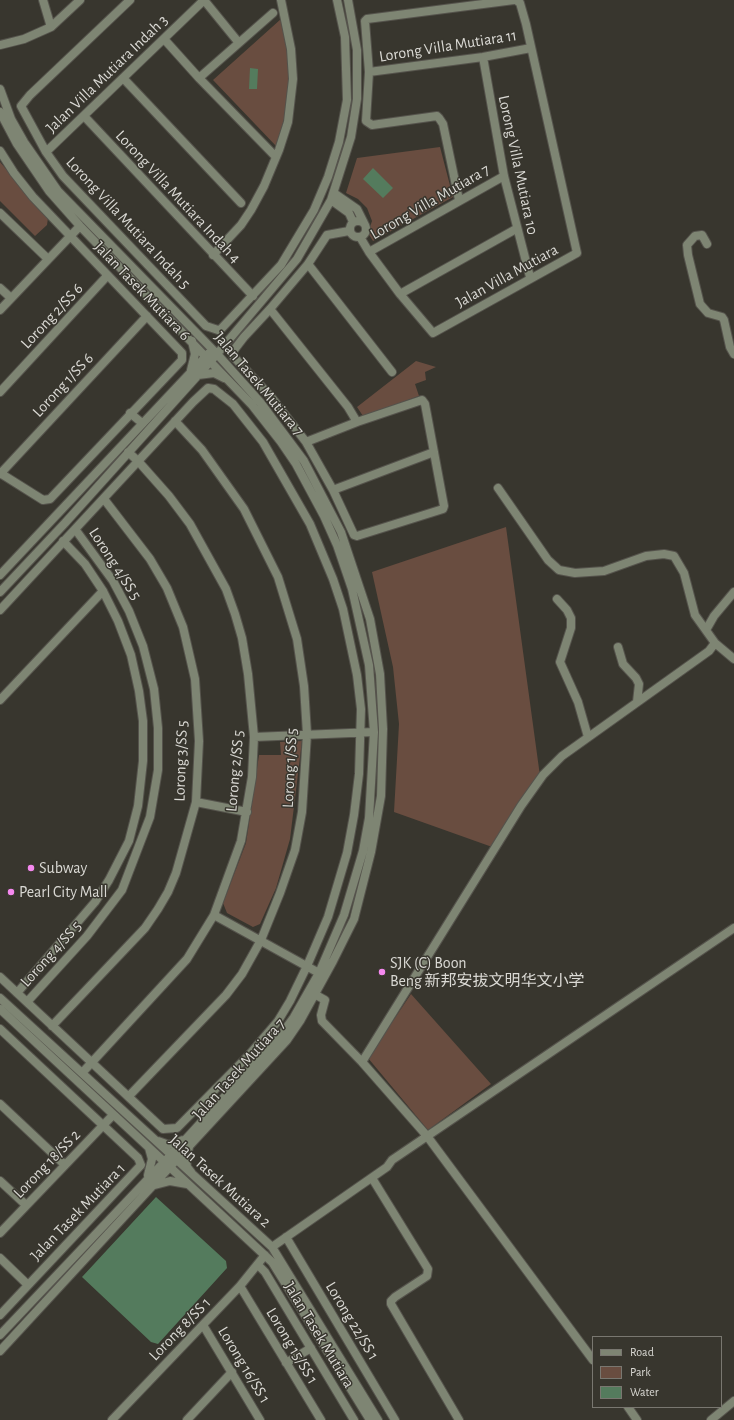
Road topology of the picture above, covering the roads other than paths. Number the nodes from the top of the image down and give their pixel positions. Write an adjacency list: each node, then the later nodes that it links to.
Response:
1 (43, 0): 10 (street)
2 (80, 0): 10 (street)
3 (130, 0): 23 (street, Lorong Villa Mutiara Indah 5)
4 (204, 0): 11 (street, Jalan Villa Mutiara Indah 3); 12 (street)
5 (281, 0): 24 (street)
6 (337, 0): 46 (street)
7 (348, 0): 26 (street)
8 (515, 0): 14 (street, Jalan Villa Mutiara); 16 (street, Jalan Villa Mutiara)
9 (272, 13): 12 (street)
10 (51, 27): 13 (street)
11 (164, 39): 17 (street, Jalan Villa Mutiara Indah 3); 18 (street)
12 (239, 44): 18 (street)
13 (0, 45)
14 (531, 48): 15 (street, Lorong Villa Mutiara 11); 43 (street, Jalan Villa Mutiara)
15 (483, 57): 16 (street, Lorong Villa Mutiara 11); 25 (street, Lorong Villa Mutiara 10)
16 (369, 72): 27 (street)
17 (123, 78): 21 (street, Jalan Villa Mutiara Indah 3); 28 (street)
18 (199, 78): 24 (street)
19 (0, 90): 52 (street, Jalan Tasek Mutiara 7)
20 (0, 112): 32 (street, Jalan Tasek Mutiara 6)
21 (84, 116): 23 (street, Jalan Villa Mutiara Indah 3); 39 (street, Lorong Villa Mutiara Indah 4)
22 (0, 152): 35 (street, Jalan Tasek Mutiara 6)
23 (46, 152): 46 (street, Lorong Villa Mutiara Indah 5)
24 (276, 157): 39 (street)
25 (504, 176): 27 (street, Lorong Villa Mutiara 7); 33 (street, Lorong Villa Mutiara 10)
26 (333, 197): 30 (street); 31 (street); 53 (street)
27 (459, 200): 38 (street, Lorong Villa Mutiara 7)
28 (241, 202)
29 (0, 213): 40 (street)
30 (353, 222): 31 (street); 34 (street)
31 (364, 223): 36 (street)
32 (80, 226): 35 (street); 51 (street, Jalan Tasek Mutiara 6)
33 (516, 229): 43 (street, Lorong Villa Mutiara 10); 45 (street)
34 (349, 231): 36 (street); 41 (street)
35 (70, 235): 40 (street); 42 (street, Jalan Tasek Mutiara 6)
36 (360, 237): 38 (street, Jalan Villa Mutiara)
37 (707, 244): 55 (street)
38 (369, 252): 45 (street, Jalan Villa Mutiara)
39 (213, 255): 46 (street, Lorong Villa Mutiara Indah 4)
40 (48, 259): 47 (street)
41 (308, 264): 48 (street); 58 (street)
42 (107, 276): 50 (street, Jalan Tasek Mutiara 6); 61 (street, Lorong 2/SS 6)
43 (530, 278): 45 (street, Jalan Villa Mutiara)
44 (0, 288): 47 (street)
45 (400, 294)
46 (253, 296)
47 (11, 298): 49 (street)
48 (270, 309): 64 (street); 66 (street)
49 (0, 310)
50 (147, 316): 62 (street, Jalan Tasek Mutiara 6); 70 (street, Lorong 1/SS 6)
51 (191, 340): 56 (street, Jalan Tasek Mutiara 6); 59 (street)
52 (204, 341): 53 (street); 54 (street, Jalan Tasek Mutiara 7)
53 (224, 344): 54 (street); 57 (street)
54 (215, 352): 56 (street); 57 (street, Jalan Tasek Mutiara 7)
55 (734, 354)
56 (209, 358): 59 (street); 60 (street, Jalan Tasek Mutiara 7)
57 (226, 364): 102 (street, Jalan Tasek Mutiara 7)
58 (392, 372)
59 (194, 374): 60 (street); 65 (street); 67 (street)
60 (230, 381): 88 (street, Jalan Tasek Mutiara 7)
61 (0, 392)
62 (130, 413): 65 (street); 70 (street, Jalan Tasek Mutiara 6)
63 (175, 421): 69 (street, Jalan Tasek Mutiara 7); 89 (street, Jalan Tasek Mutiara 7); 90 (street, Lorong 1/SS 5)
64 (357, 422): 66 (street); 68 (street)
65 (142, 424): 76 (street)
66 (306, 442): 72 (street)
67 (128, 452): 69 (street, Lorong 2/SS 5); 78 (street)
68 (434, 452): 72 (street); 72 (street)
69 (138, 461): 73 (street, Jalan Tasek Mutiara 7); 92 (street, Lorong 2/SS 5)
70 (0, 474)
71 (498, 488): 82 (street)
72 (333, 490)
73 (104, 499): 74 (street, Jalan Tasek Mutiara 7); 93 (street, Lorong 3/SS 5)
74 (75, 529): 75 (street, Jalan Tasek Mutiara 7); 104 (street, Lorong 4/SS 5)
75 (63, 541): 77 (street); 81 (street, Jalan Tasek Mutiara 7)
76 (0, 575)
77 (103, 591): 86 (street); 101 (street)
78 (0, 592)
79 (734, 592): 82 (street)
80 (557, 600): 91 (street)
81 (0, 610)
82 (706, 630): 83 (street)
83 (715, 643): 85 (street); 87 (street)
84 (618, 647): 87 (street)
85 (734, 659)
86 (0, 700)
87 (637, 702): 91 (street)
88 (374, 732): 89 (street); 99 (street, Jalan Tasek Mutiara 7)
89 (360, 733): 90 (street); 98 (street, Jalan Tasek Mutiara 7)
90 (307, 734): 92 (street); 97 (street, Lorong 1/SS 5)
91 (588, 737): 108 (street)
92 (254, 738): 94 (street, Lorong 2/SS 5)
93 (196, 802): 94 (street); 106 (street, Lorong 3/SS 5)
94 (247, 812): 95 (street, Lorong 2/SS 5)
95 (214, 915): 97 (street); 109 (street, Lorong 2/SS 5)
96 (734, 928): 115 (street)
97 (261, 940): 98 (street); 111 (street, Lorong 1/SS 5)
98 (307, 966): 99 (street); 111 (street, Jalan Tasek Mutiara 7)
99 (319, 973): 117 (street, Jalan Tasek Mutiara 7)
100 (0, 977): 101 (street, Jalan Tasek Mutiara 7)
101 (17, 993): 104 (street, Jalan Tasek Mutiara 7)
102 (316, 995): 108 (street); 117 (street, Jalan Tasek Mutiara 7)
103 (0, 998): 110 (street, Jalan Tasek Mutiara 2)
104 (27, 1002): 106 (street, Jalan Tasek Mutiara 7)
105 (0, 1009): 113 (street, Jalan Tasek Mutiara 2)
106 (52, 1026): 109 (street, Jalan Tasek Mutiara 7)
107 (1, 1030): 114 (street, Jalan Tasek Mutiara 1)
108 (362, 1062): 115 (street)
109 (91, 1063): 110 (street, Lorong 2/SS 5); 111 (street, Jalan Tasek Mutiara 7)
110 (82, 1073): 116 (street, Jalan Tasek Mutiara 2)
111 (129, 1096)
112 (0, 1104): 120 (street)
113 (113, 1115): 114 (street, Lorong 18/SS 2); 118 (street, Jalan Tasek Mutiara 2)
114 (103, 1125): 120 (street, Lorong 18/SS 2); 133 (street, Jalan Tasek Mutiara 1)
115 (427, 1136): 122 (street); 140 (street)
116 (152, 1138): 117 (street); 119 (street, Jalan Tasek Mutiara 2)
117 (187, 1142): 119 (street, Jalan Tasek Mutiara 7); 121 (street)
118 (149, 1148): 119 (street, Jalan Tasek Mutiara 2); 124 (street)
119 (170, 1160): 121 (street, Jalan Tasek Mutiara 2); 124 (street, Jalan Tasek Mutiara 1); 125 (street, Jalan Tasek Mutiara 2)
120 (65, 1165): 126 (street, Lorong 18/SS 2)
121 (194, 1177): 129 (street, Jalan Tasek Mutiara 2)
122 (372, 1178): 128 (street); 153 (street)
123 (0, 1180): 126 (street)
124 (148, 1183): 125 (street); 137 (street, Jalan Tasek Mutiara 1); 139 (street, Jalan Tasek Mutiara 1)
125 (190, 1184): 130 (street, Jalan Tasek Mutiara 2)
126 (26, 1205): 127 (street, Lorong 18/SS 2)
127 (0, 1232)
128 (286, 1237): 129 (street); 152 (street, Lorong 22/SS 1)
129 (272, 1247): 151 (street, Jalan Tasek Mutiara 2)
130 (265, 1256): 132 (street, Lorong 8/SS 1); 150 (street, Jalan Tasek Mutiara 2)
131 (0, 1258): 133 (street)
132 (258, 1265): 134 (street, Lorong 8/SS 1); 138 (street, Jalan Tasek Mutiara)
133 (28, 1285): 135 (street, Jalan Tasek Mutiara 1)
134 (240, 1286): 136 (street, Lorong 8/SS 1); 141 (street, Lorong 15/SS 1)
135 (0, 1315)
136 (203, 1325): 142 (street, Lorong 16/SS 1); 145 (street, Lorong 8/SS 1)
137 (0, 1335)
138 (311, 1348): 141 (street); 149 (street, Jalan Tasek Mutiara)
139 (0, 1351)
140 (592, 1359)
141 (286, 1363): 148 (street, Lorong 15/SS 1)
142 (232, 1372): 146 (street); 147 (street, Lorong 16/SS 1)
143 (734, 1401): 155 (street)
144 (629, 1408): 154 (street)
145 (112, 1420)
146 (187, 1420)
147 (260, 1420)
148 (321, 1420)
149 (354, 1420)
150 (370, 1420)
151 (378, 1420)
152 (395, 1420)
153 (459, 1420)
154 (637, 1420)
155 (712, 1420)

